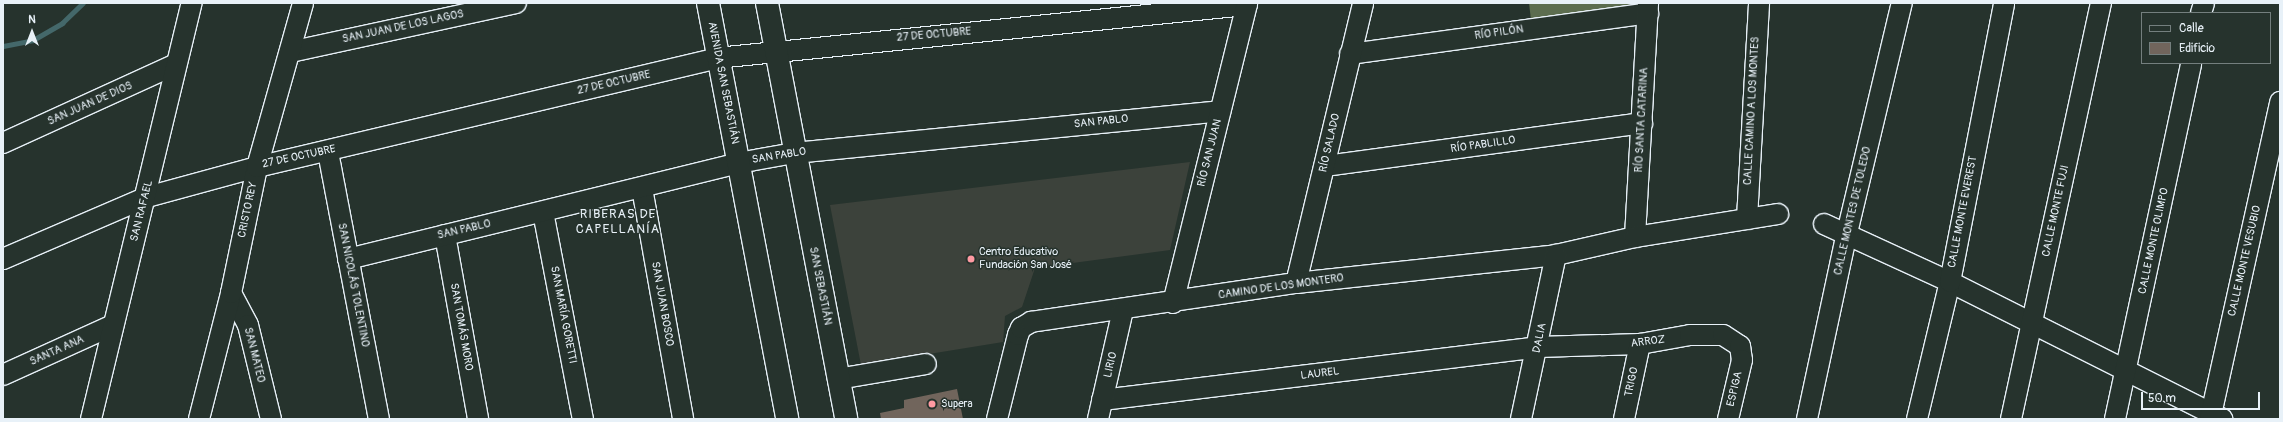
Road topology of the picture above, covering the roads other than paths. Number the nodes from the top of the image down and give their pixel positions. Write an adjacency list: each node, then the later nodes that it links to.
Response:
1 (192, 3): 17 (street, SAN RAFAEL)
2 (303, 3): 14 (street, CRISTO REY)
3 (516, 3): 14 (street, SAN JUAN DE LOS LAGOS)
4 (708, 3): 16 (main road, AVENIDA SAN SEBASTIÁN)
5 (767, 3): 13 (main road)
6 (1362, 3): 15 (street, RÍO SALADO)
7 (1759, 3): 32 (street, CALLE CAMINO A LOS MONTES)
8 (1902, 3): 34 (street, CALLE MONTES DE TOLEDO)
9 (2004, 3): 40 (street, CALLE MONTE EVEREST)
10 (2101, 3): 45 (street, CALLE MONTE FUJI)
11 (1246, 4): 13 (street, 27 DE OCTUBRE); 20 (street, RÍO SAN JUAN)
12 (1648, 8): 15 (street, RÍO PILÓN); 21 (street, RÍO SANTA CATARINA)
13 (776, 50): 16 (street, 27 DE OCTUBRE); 24 (main road)
14 (290, 52): 27 (street, CRISTO REY)
15 (1350, 54): 26 (street, RÍO SALADO)
16 (717, 58): 23 (street, 27 DE OCTUBRE); 25 (main road, AVENIDA SAN SEBASTIÁN)
17 (176, 64): 22 (street, SAN JUAN DE DIOS); 29 (street, SAN RAFAEL)
18 (2191, 64): 51 (street, CALLE MONTE OLIMPO)
19 (2280, 102): 56 (street, CALLE MONTE VESUBIO)
20 (1220, 110): 24 (street, SAN PABLO); 43 (street, RÍO SAN JUAN)
21 (1642, 123): 26 (street, RÍO PABLILLO); 36 (street, RÍO SANTA CATARINA)
22 (3, 143)
23 (328, 152): 27 (street, 27 DE OCTUBRE); 39 (street, SAN NICOLÁS TOLENTINO)
24 (794, 153): 25 (street, SAN PABLO); 53 (main road, SAN SEBASTIÁN)
25 (738, 163): 28 (street, SAN PABLO); 64 (main road)
26 (1325, 166): 41 (street, RÍO SALADO)
27 (257, 167): 29 (street, 27 DE OCTUBRE); 42 (street, CRISTO REY)
28 (642, 188): 30 (street, SAN PABLO); 63 (street, SAN JUAN BOSCO)
29 (147, 197): 38 (street, 27 DE OCTUBRE); 46 (street, SAN RAFAEL)
30 (543, 212): 35 (street, SAN PABLO); 62 (street, SAN MARÍA GORETTI)
31 (1778, 214): 32 (street, CAMINO DE LOS MONTERO)
32 (1747, 219): 36 (street, CAMINO DE LOS MONTERO)
33 (1824, 224): 34 (street)
34 (1847, 233): 40 (street); 69 (street, CALLE MONTES DE TOLEDO)
35 (445, 235): 39 (street, SAN PABLO); 61 (street, SAN TOMÁS MORO)
36 (1635, 237): 37 (street, CAMINO DE LOS MONTERO)
37 (1556, 255): 41 (street, CAMINO DE LOS MONTERO); 48 (street, DALIA)
38 (3, 259)
39 (348, 259): 60 (street, SAN NICOLÁS TOLENTINO)
40 (1950, 282): 45 (street); 70 (street, CALLE MONTE EVEREST)
41 (1296, 283): 43 (street, CAMINO DE LOS MONTERO)
42 (231, 293): 58 (street, CRISTO REY); 59 (street, SAN MATEO)
43 (1173, 303): 44 (street, CAMINO DE LOS MONTERO)
44 (1123, 310): 54 (street, LIRIO); 65 (street, CAMINO DE LOS MONTERO)
45 (2031, 322): 51 (street); 71 (street, CALLE MONTE FUJI)
46 (111, 326): 52 (street, SANTA ANA); 57 (street, SAN RAFAEL)
47 (1640, 344): 48 (street, ARROZ); 49 (street, ARROZ); 67 (street, TRIGO)
48 (1538, 347): 54 (street, LAUREL); 66 (street, DALIA)
49 (1742, 360): 68 (street, ESPIGA)
50 (926, 364): 53 (street)
51 (2127, 369): 56 (street); 72 (street, CALLE MONTE OLIMPO)
52 (3, 375)
53 (838, 379): 55 (main road, SAN SEBASTIÁN)
54 (1100, 410)
55 (849, 417)
56 (2214, 417)
57 (91, 419)
58 (199, 419)
59 (271, 419)
60 (379, 419)
61 (478, 419)
62 (583, 419)
63 (683, 419)
64 (787, 419)
65 (997, 419)
66 (1521, 419)
67 (1624, 419)
68 (1728, 419)
69 (1807, 419)
70 (1916, 419)
71 (2011, 419)
72 (2115, 419)

